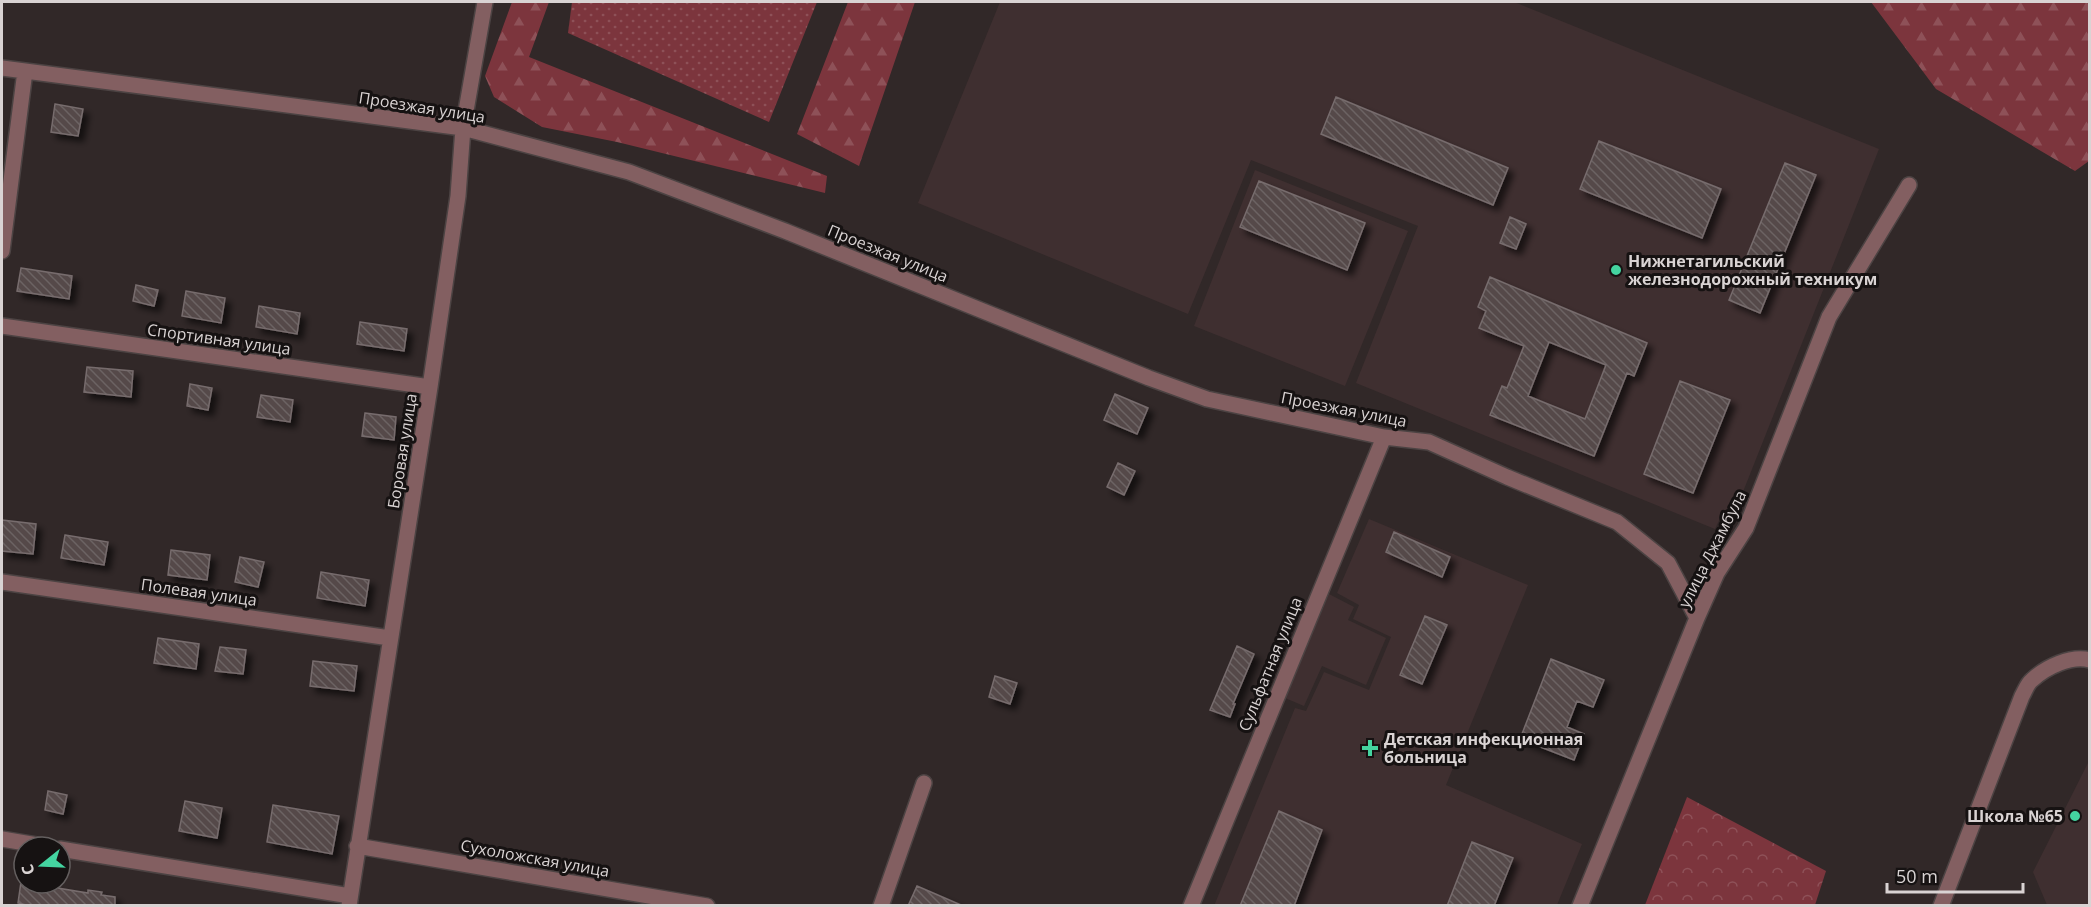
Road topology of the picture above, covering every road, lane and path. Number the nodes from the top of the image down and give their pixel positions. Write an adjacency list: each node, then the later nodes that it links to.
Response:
1 (485, 2): 4 (street, Боровая улица)
2 (2, 68): 3 (street, Проезжая улица)
3 (25, 71): 4 (street, Проезжая улица); 6 (street)
4 (463, 128): 8 (street, Боровая улица); 9 (street, Проезжая улица)
5 (1909, 185): 11 (street, улица Джамбула)
6 (2, 251)
7 (2, 326): 8 (street, Спортивная улица)
8 (430, 387): 12 (street, Боровая улица)
9 (1384, 437): 11 (street, Проезжая улица); 20 (street, Сульфатная улица)
10 (2, 582): 12 (street, Полевая улица)
11 (1697, 618): 21 (street, улица Джамбула)
12 (390, 638): 15 (street, Боровая улица)
13 (2090, 660): 22 (street)
14 (924, 783): 19 (street)
15 (357, 846): 17 (street, Боровая улица); 18 (street, Сухоложская улица)
16 (72, 851): 17 (street)
17 (350, 901)
18 (707, 906)
19 (881, 906)
20 (1191, 906)
21 (1580, 906)
22 (1941, 906)

